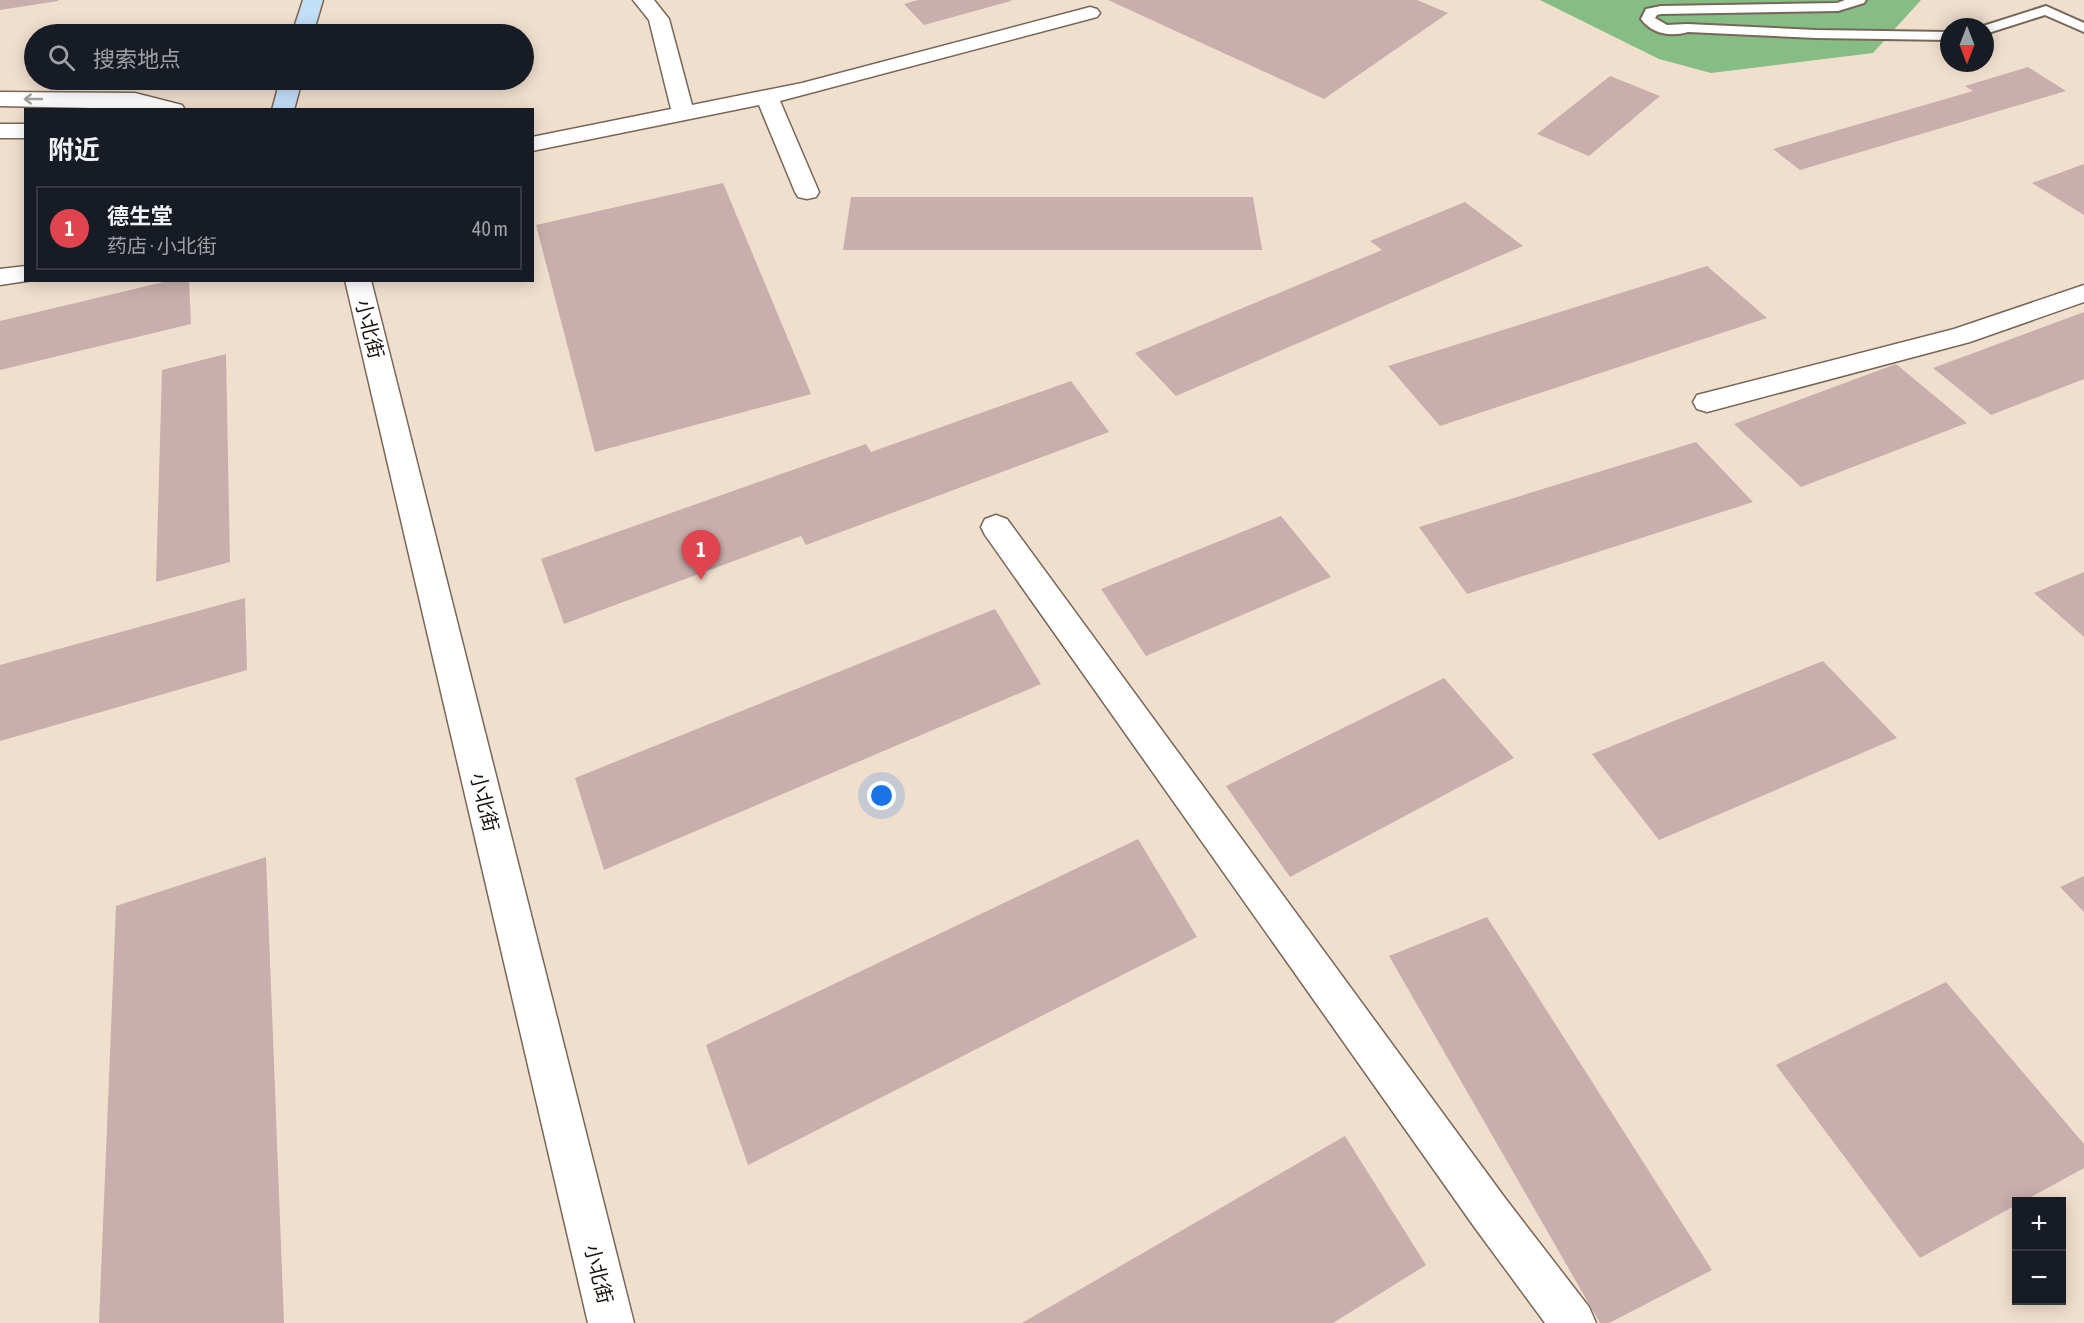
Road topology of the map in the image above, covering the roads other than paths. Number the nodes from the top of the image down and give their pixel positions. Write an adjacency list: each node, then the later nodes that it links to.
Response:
1 (313, 0): 5 (main road)
2 (642, 0): 14 (street)
3 (1859, 0): 8 (lane)
4 (1090, 13): 10 (street)
5 (306, 24)
6 (1994, 27): 7 (lane)
7 (2084, 28)
8 (1940, 36)
9 (288, 90): 13 (main road)
10 (767, 97): 14 (street); 18 (street)
11 (0, 99): 12 (street, one-way to 11)
12 (166, 108)
13 (284, 108)
14 (683, 113): 17 (street)
15 (0, 131): 16 (street)
16 (24, 131)
17 (534, 144)
18 (807, 192)
19 (24, 274): 20 (street)
20 (0, 277)
21 (358, 282): 25 (street, 小北街)
22 (2084, 293): 23 (street)
23 (1707, 402)
24 (996, 526): 26 (street)
25 (611, 1323)
26 (1573, 1323)

